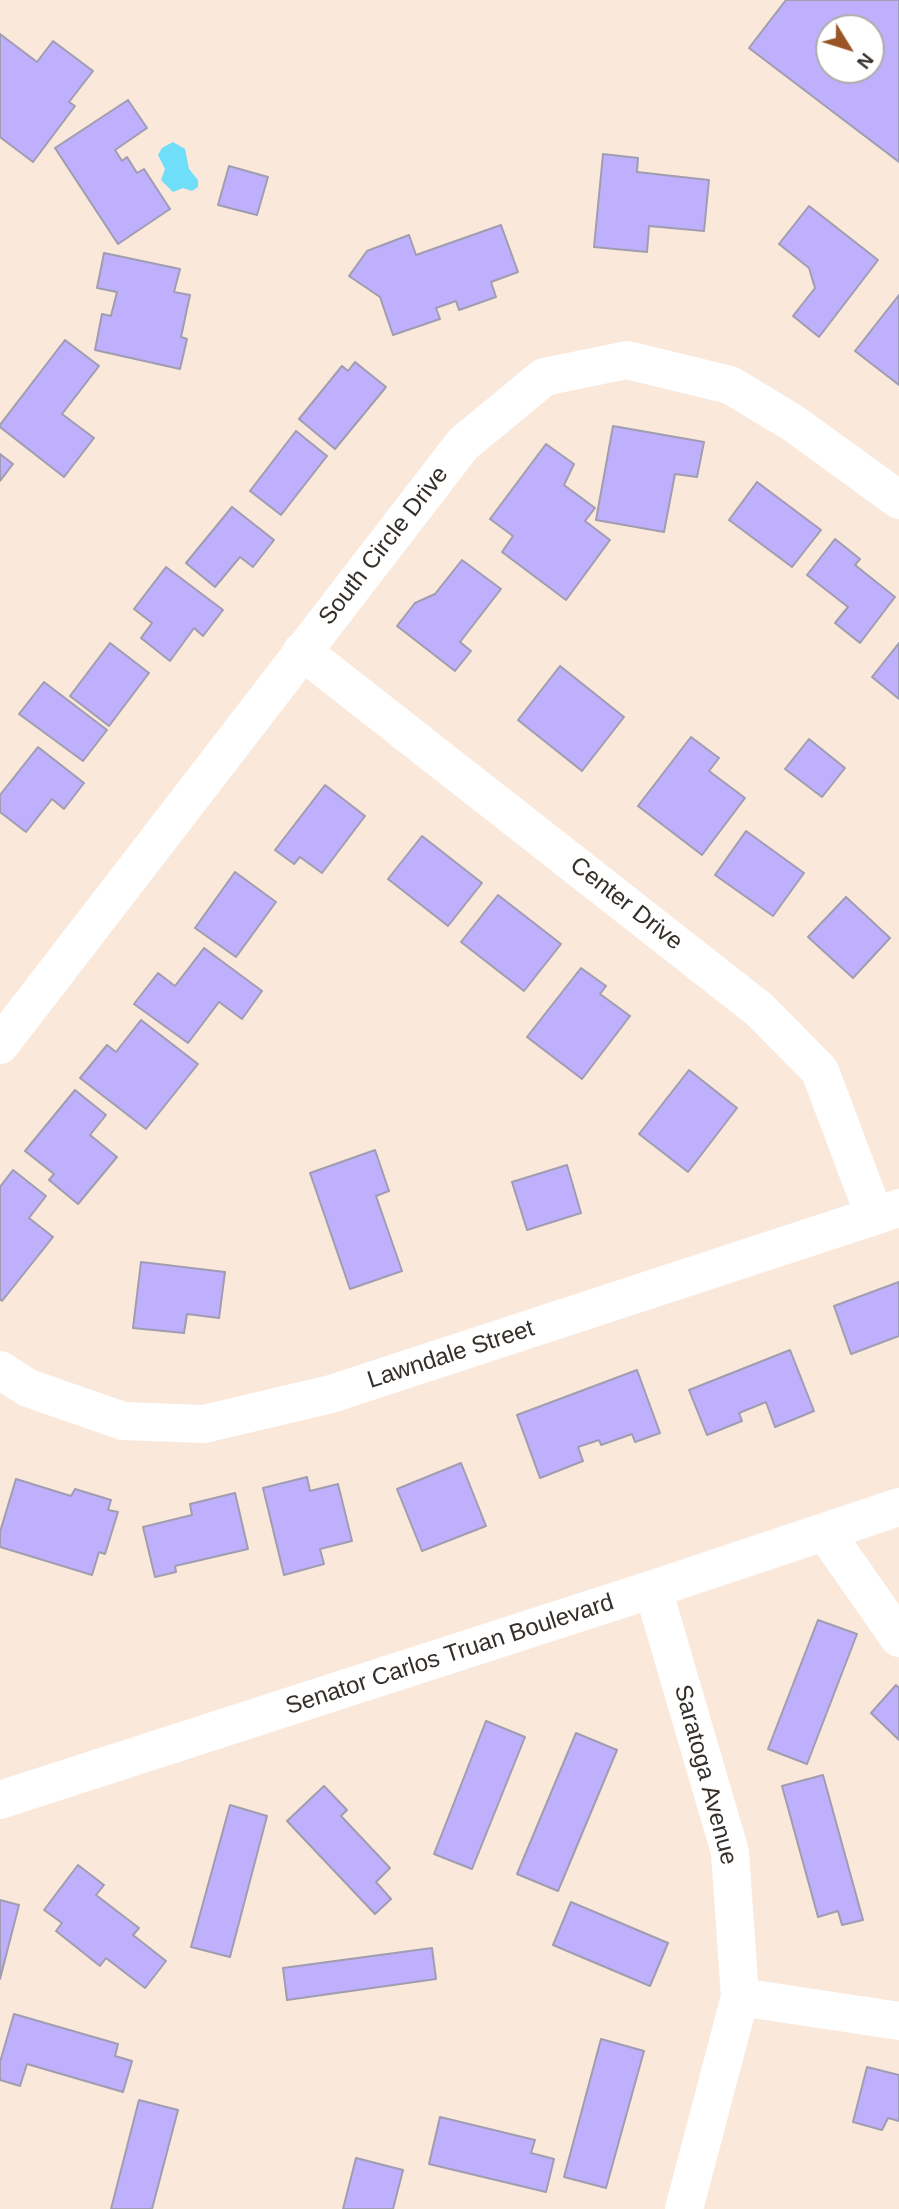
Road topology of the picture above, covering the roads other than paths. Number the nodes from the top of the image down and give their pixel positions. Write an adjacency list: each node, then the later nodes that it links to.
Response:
1 (899, 500): 2 (street, South Circle Drive)
2 (302, 651): 3 (street, South Circle Drive); 4 (street, Center Drive)
3 (0, 1045)
4 (886, 1212): 5 (street, Lawndale Street)
5 (0, 1370)
6 (899, 1507): 7 (street, Senator Carlos Truan Boulevard)
7 (825, 1532): 8 (street, Senator Carlos Truan Boulevard); 9 (street)
8 (653, 1589): 10 (street, Senator Carlos Truan Boulevard); 11 (street, Saratoga Avenue)
9 (899, 1638)
10 (0, 1800)
11 (740, 1997): 12 (street); 13 (street, Saratoga Avenue)
12 (899, 2021)
13 (684, 2209)

